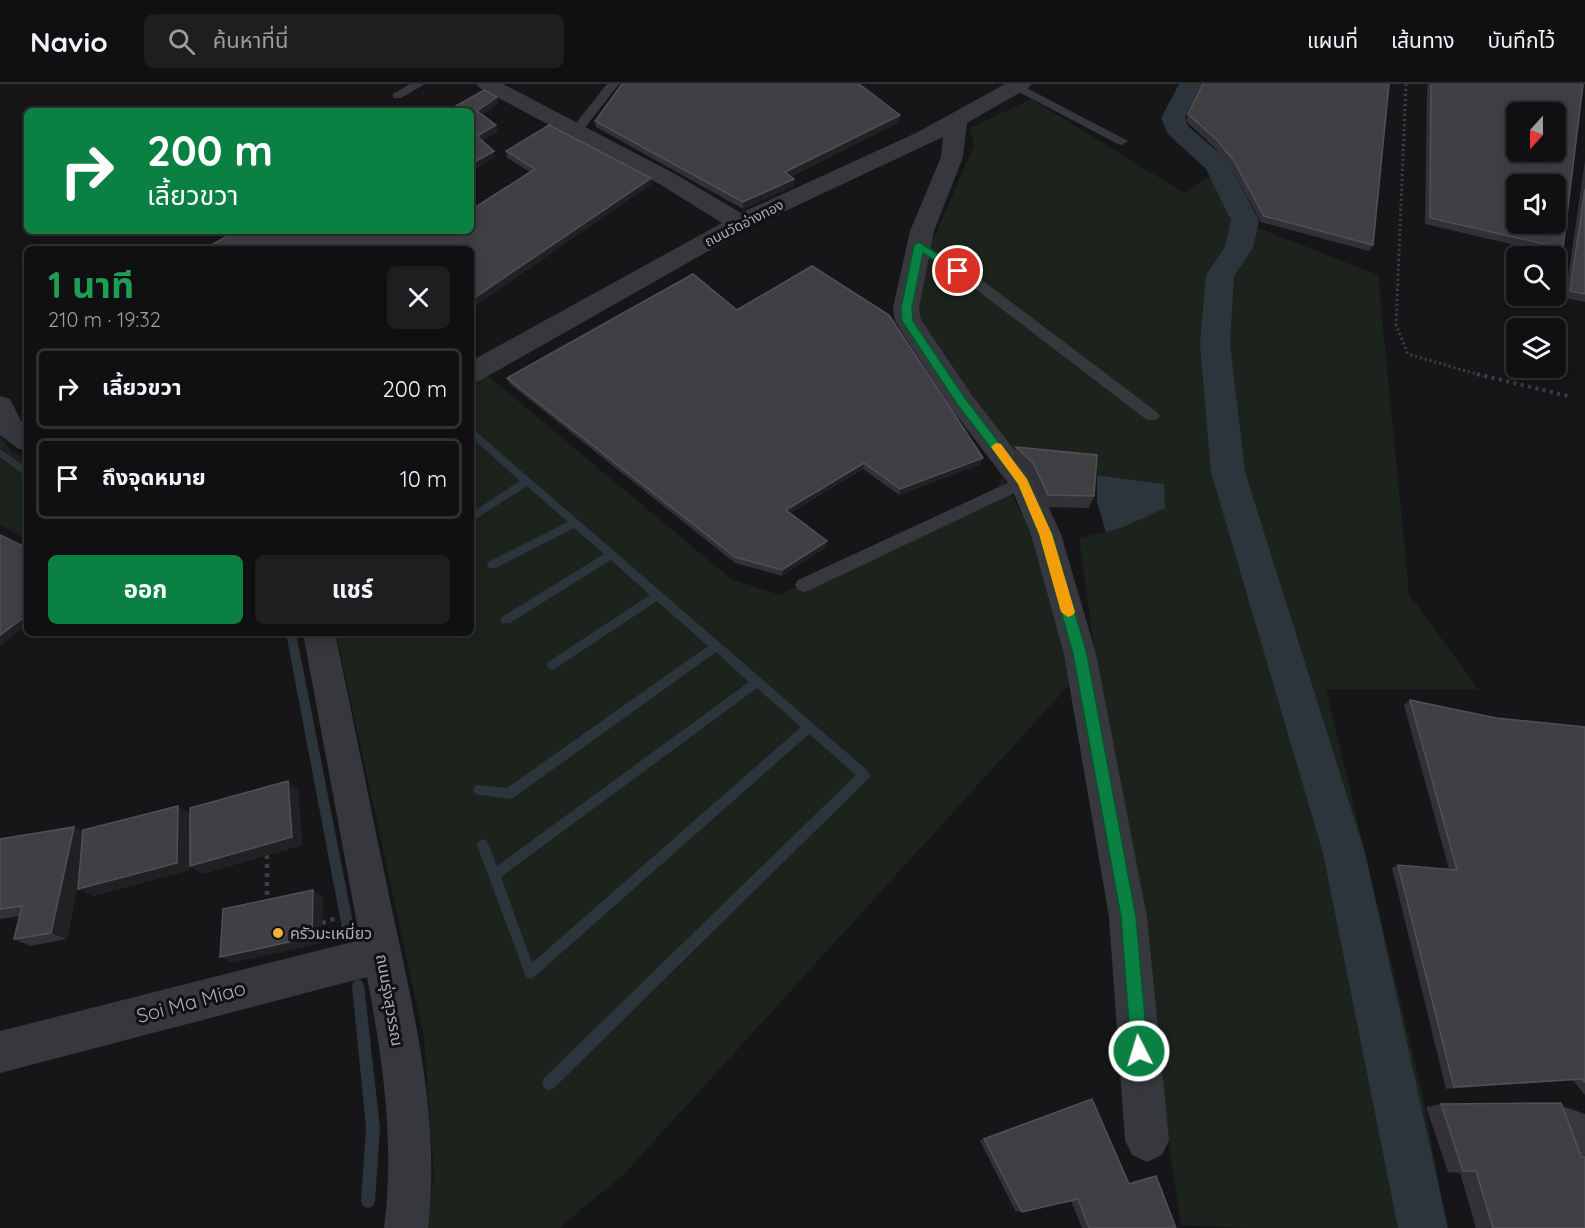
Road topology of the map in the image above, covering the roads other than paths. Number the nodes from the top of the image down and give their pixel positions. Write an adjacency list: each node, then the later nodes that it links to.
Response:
1 (419, 84): 5 (lane)
2 (487, 84): 7 (street)
3 (613, 84): 7 (lane)
4 (1019, 86): 6 (street, ถนนวัดอ่างทอง); 8 (lane)
5 (397, 96)
6 (956, 120): 9 (street, ถนนวัดอ่างทอง); 10 (street)
7 (576, 131): 9 (street)
8 (1122, 141)
9 (740, 223): 11 (street, ถนนวัดอ่างทอง)
10 (919, 245): 13 (lane); 15 (street)
11 (474, 371)
12 (0, 406): 14 (street)
13 (1152, 416)
14 (24, 439)
15 (1023, 482): 16 (lane); 20 (street)
16 (804, 585)
17 (320, 636): 18 (street, ถนนรุ่งสุวรรณ)
18 (382, 954): 19 (street, Soi Ma Miao); 21 (street, ถนนรุ่งสุวรรณ)
19 (0, 1052)
20 (1147, 1140)
21 (406, 1228)

